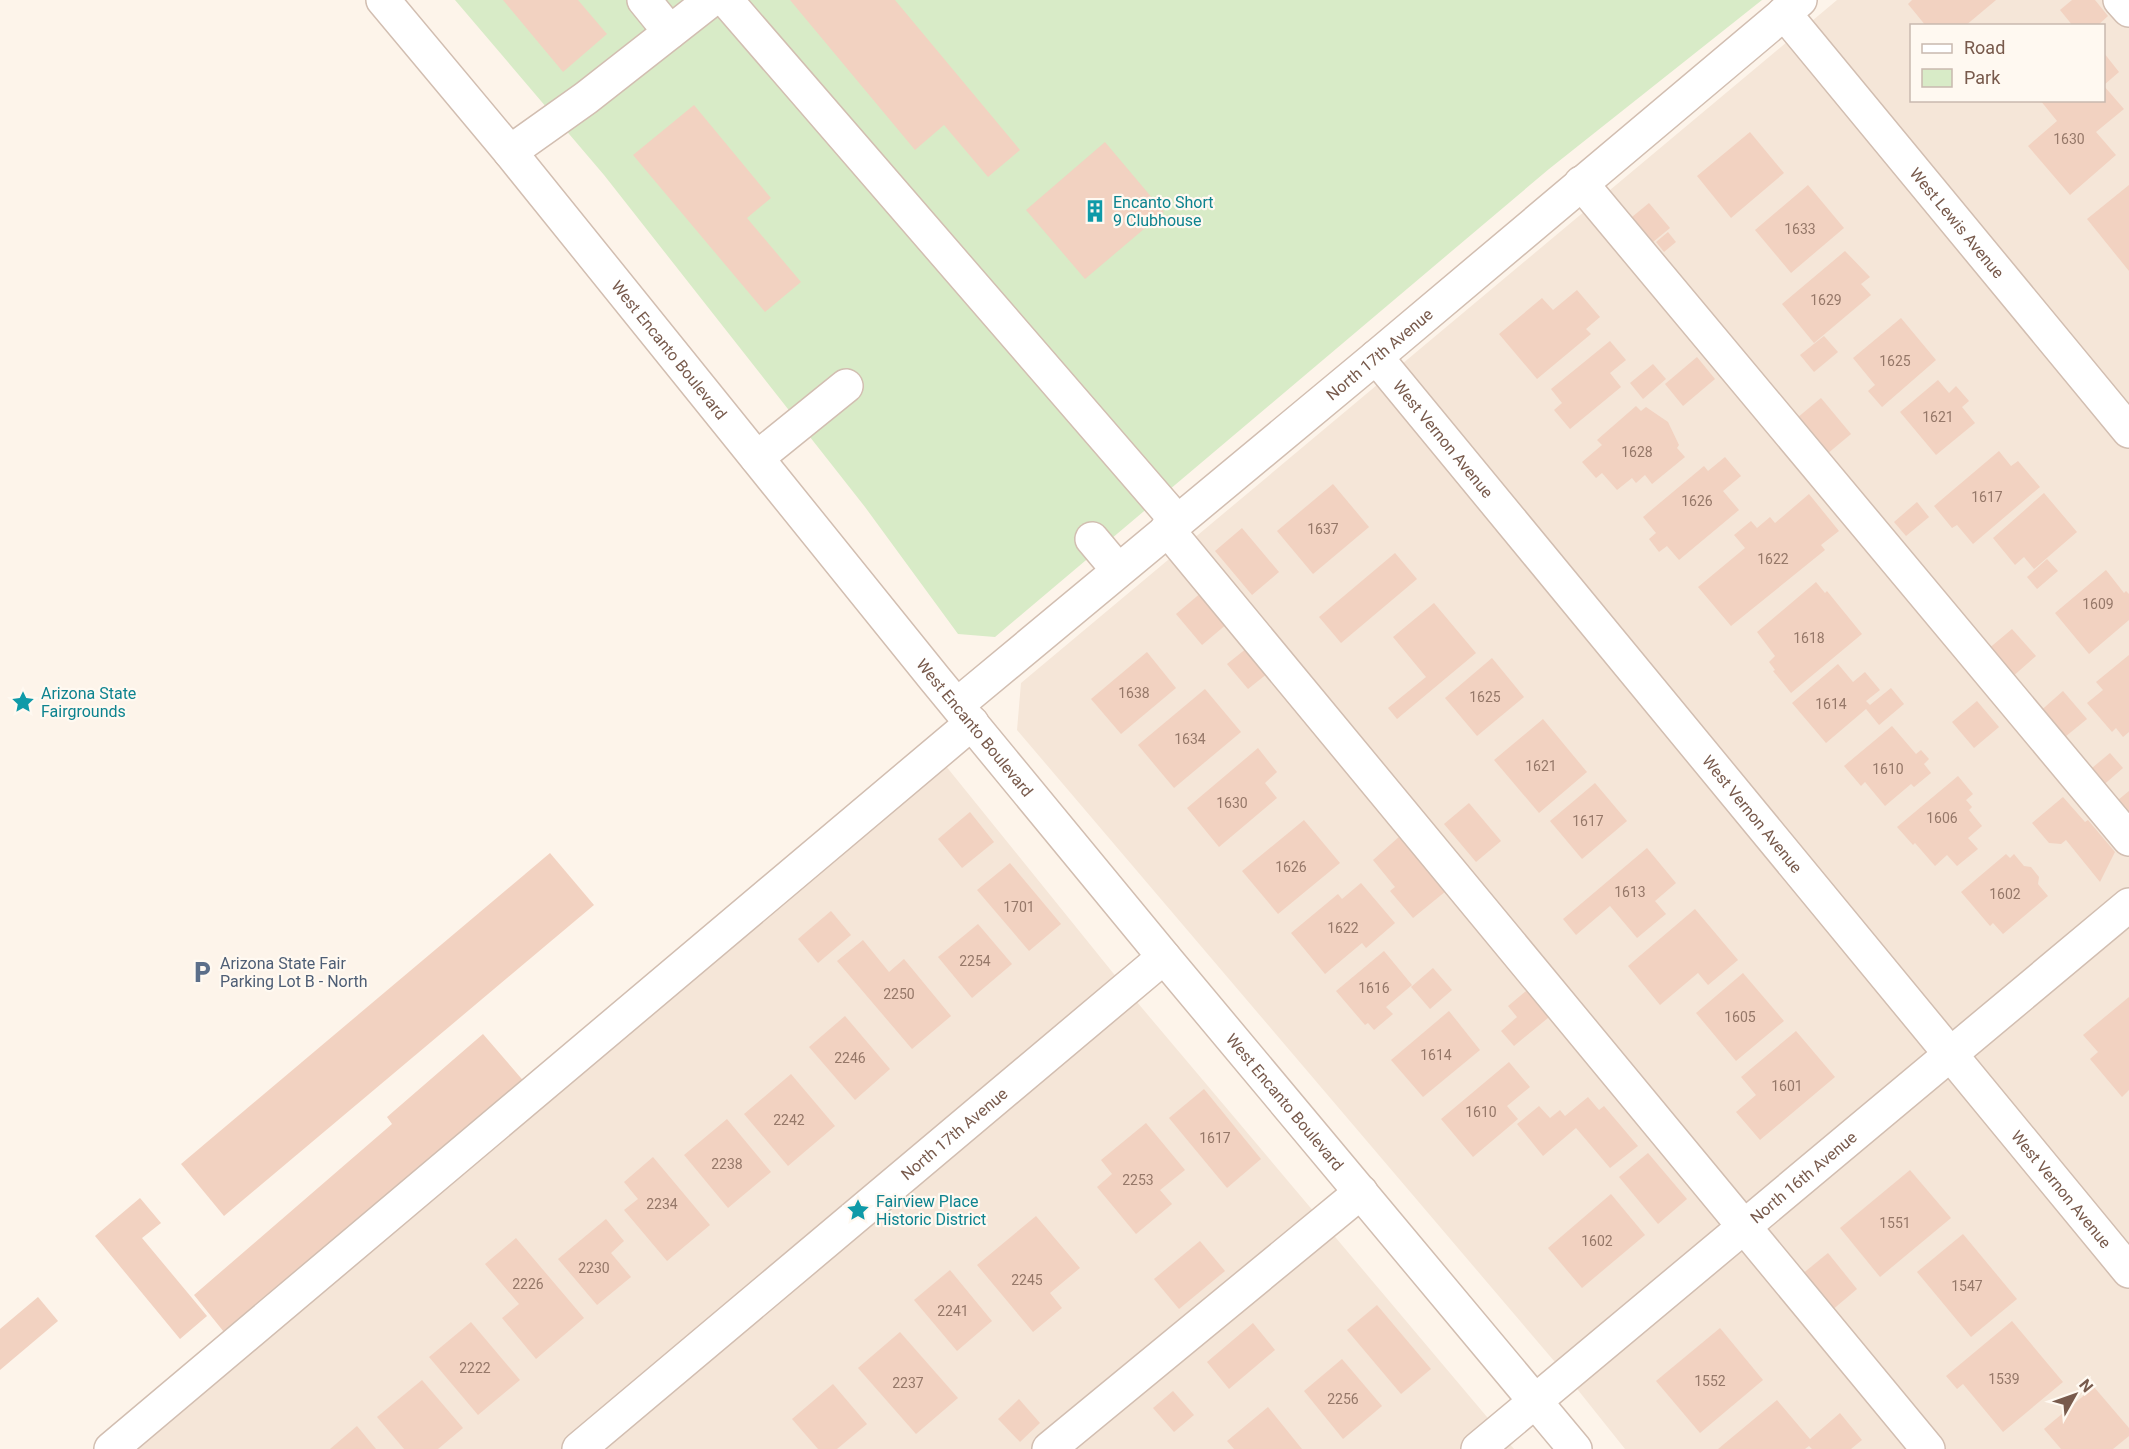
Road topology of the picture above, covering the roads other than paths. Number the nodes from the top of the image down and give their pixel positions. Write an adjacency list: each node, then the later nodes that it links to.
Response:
1 (383, 0): 9 (street, West Encanto Boulevard)
2 (644, 0): 8 (street)
3 (711, 0): 8 (street)
4 (726, 0): 15 (street)
5 (2120, 0): 7 (street)
6 (1792, 7): 10 (street, North 17th Avenue); 13 (street, West Lewis Avenue)
7 (2129, 10)
8 (670, 32): 9 (street)
9 (510, 152): 14 (street, West Encanto Boulevard)
10 (1581, 183): 11 (street, North 17th Avenue); 19 (street)
11 (1376, 357): 15 (street, North 17th Avenue); 22 (street, West Vernon Avenue)
12 (846, 386): 14 (street)
13 (2129, 431)
14 (757, 458): 18 (street, West Encanto Boulevard)
15 (1172, 525): 17 (street, North 17th Avenue); 24 (street)
16 (1092, 538): 17 (street)
17 (1118, 570): 18 (street, North 17th Avenue)
18 (964, 714): 21 (street, West Encanto Boulevard); 27 (street, North 17th Avenue)
19 (2129, 839)
20 (2129, 905): 22 (street, North 16th Avenue)
21 (1164, 957): 23 (street, West Encanto Boulevard); 28 (street, North 17th Avenue)
22 (1951, 1054): 24 (street, North 16th Avenue); 25 (street, West Vernon Avenue)
23 (1361, 1192): 26 (street, West Encanto Boulevard); 29 (street)
24 (1745, 1226): 26 (street, North 16th Avenue); 32 (street)
25 (2129, 1271)
26 (1536, 1401): 30 (street, North 16th Avenue); 31 (street, West Encanto Boulevard)
27 (111, 1449)
28 (579, 1449)
29 (1049, 1449)
30 (1478, 1449)
31 (1575, 1449)
32 (1928, 1449)

